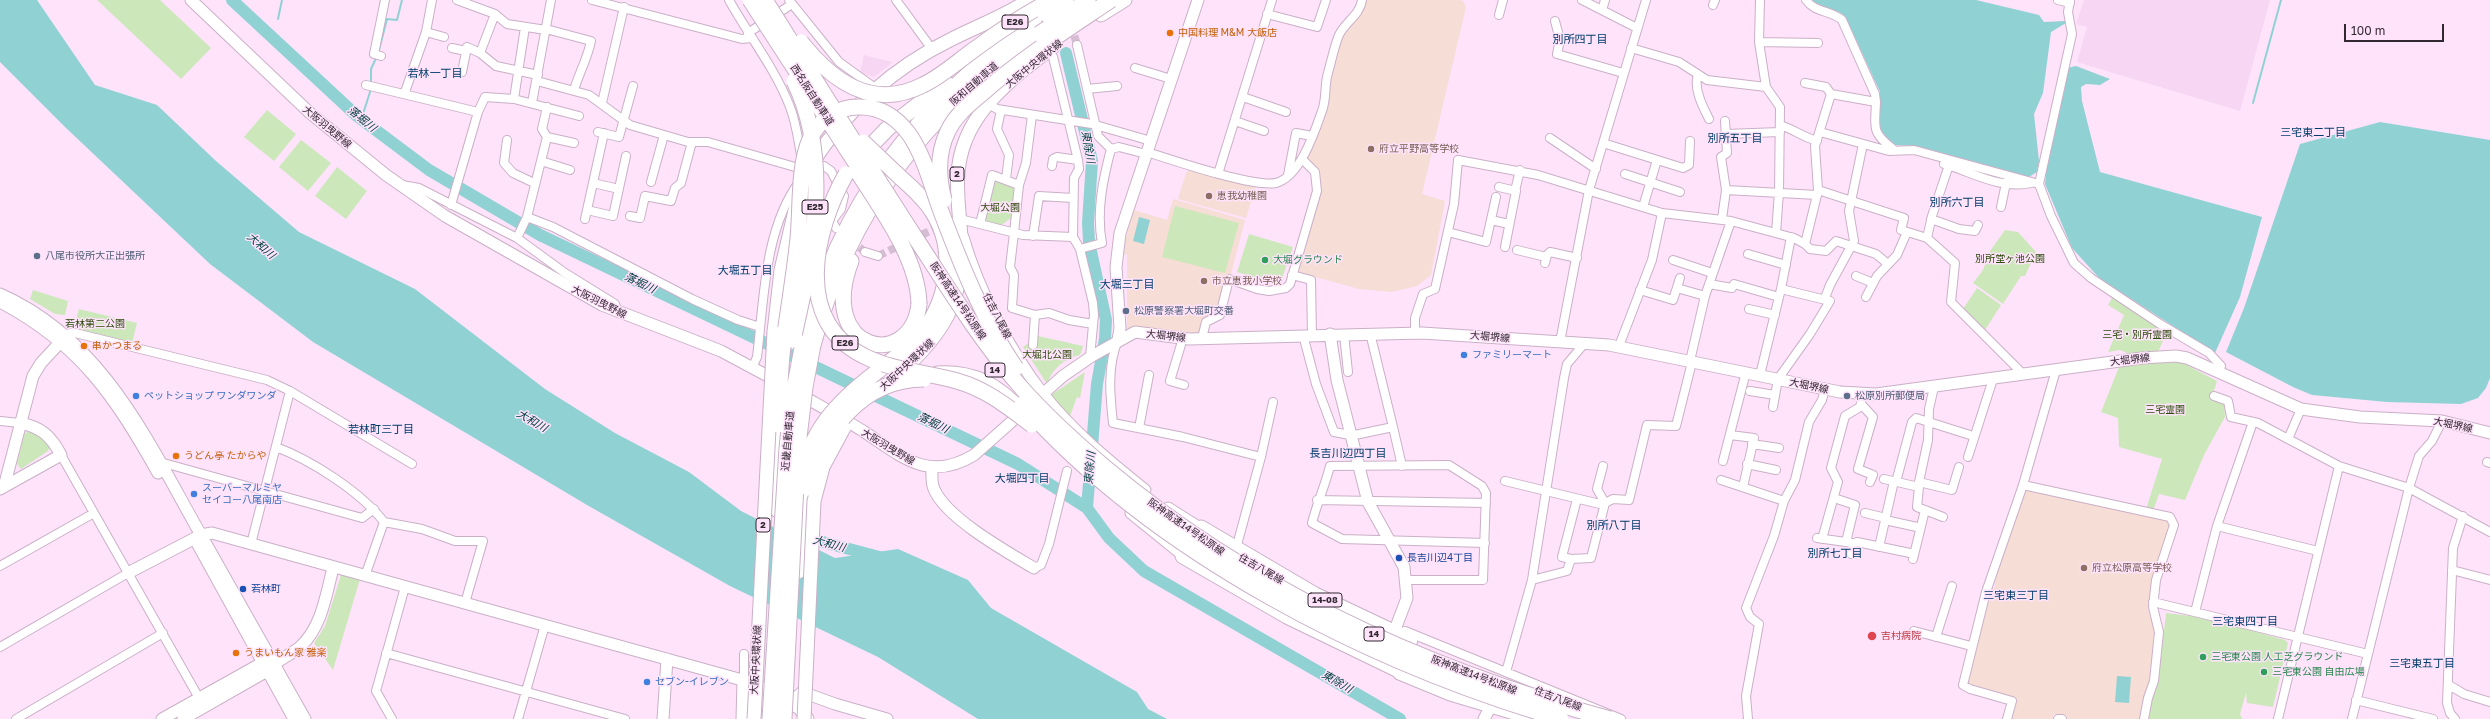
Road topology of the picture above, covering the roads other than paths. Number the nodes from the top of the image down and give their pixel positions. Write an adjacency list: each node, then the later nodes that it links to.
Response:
1 (191, 0): 134 (main road, 大阪羽曳野線)
2 (385, 0): 53 (street)
3 (432, 0): 41 (street)
4 (456, 0): 33 (street)
5 (551, 0): 40 (street)
6 (592, 0): 31 (street)
7 (729, 0): 42 (street)
8 (750, 0): 99 (highway, 西名阪自動車道 / E25, bridge); 252 (highway, E25, bridge)
9 (765, 0): 68 (highway, 西名阪自動車道, bridge)
10 (768, 0): 13 (highway, E26, bridge)
11 (896, 0): 50 (street)
12 (1029, 0): 50 (main road, 大阪中央環状線 / 2)
13 (1052, 0)
14 (1066, 0): 38 (highway, 阪和自動車道 / E26, bridge)
15 (1088, 0): 38 (highway, 阪和自動車道 / E26, bridge)
16 (1111, 0): 195 (highway, 14, bridge)
17 (1125, 0): 78 (main road, 大阪中央環状線 / 2)
18 (1198, 0): 61 (main road)
19 (1272, 0): 34 (street)
20 (1326, 0): 34 (street)
21 (1362, 0): 96 (street)
22 (1502, 0): 35 (street)
23 (1582, 0): 32 (street)
24 (1605, 0): 32 (street)
25 (1646, 0): 39 (street)
26 (1760, 0): 45 (street)
27 (1806, 0): 75 (street)
28 (2058, 0): 30 (street)
29 (791, 2): 42 (street); 67 (street)
30 (2070, 2): 133 (street)
31 (621, 4): 42 (street); 77 (street)
32 (1602, 10): 39 (street)
33 (495, 14): 37 (street); 52 (street)
34 (1267, 14): 73 (street)
35 (1499, 15)
36 (1554, 21): 58 (street)
37 (525, 27): 40 (street); 56 (street)
38 (1037, 27): 44 (highway, 阪和自動車道 / E26); 131 (highway, 阪和自動車道 / E26)
39 (1637, 28): 49 (street)
40 (546, 29): 60 (street); 70 (street)
41 (426, 32): 43 (street); 71 (street)
42 (749, 36): 117 (street)
43 (444, 38)
44 (1005, 42): 131 (highway, 阪和自動車道 / E26); 232 (highway, E26, bridge)
45 (1758, 42): 46 (street); 66 (street)
46 (1818, 43)
47 (1077, 45): 69 (street)
48 (452, 48): 51 (street)
49 (1631, 48): 58 (street); 59 (street)
50 (932, 49): 67 (main road, 大阪中央環状線 / 2)
51 (466, 51): 52 (street); 57 (street)
52 (480, 53): 56 (street)
53 (378, 55)
54 (1053, 57): 87 (street)
55 (1136, 68): 61 (street)
56 (518, 70): 60 (street); 74 (street)
57 (462, 72)
58 (1623, 73): 106 (street)
59 (1698, 74): 66 (street); 85 (street)
60 (538, 78): 70 (street); 76 (street)
61 (1171, 80): 101 (main road)
62 (1805, 83): 72 (street)
63 (369, 85): 71 (street)
64 (633, 86): 86 (street)
65 (1117, 86): 69 (street)
66 (1766, 87): 91 (street)
67 (875, 88): 117 (main road, 大阪中央環状線 / 2)
68 (822, 89): 131 (highway, 西名阪自動車道, bridge); 131 (highway, E26, bridge)
69 (1087, 89): 90 (street)
70 (574, 90): 77 (street)
71 (405, 92): 81 (street)
72 (1831, 94): 75 (street); 93 (street)
73 (1243, 97): 82 (street); 88 (street)
74 (514, 99): 76 (street); 81 (street)
75 (1876, 102): 109 (street)
76 (532, 103): 79 (street)
77 (602, 103): 86 (street)
78 (988, 104): 80 (street); 157 (main road, 大阪中央環状線 / 2)
79 (546, 107): 84 (street); 97 (street)
80 (1001, 110): 83 (street); 126 (street)
81 (478, 112): 146 (street)
82 (1286, 112)
83 (1032, 115): 87 (street); 135 (street)
84 (578, 116)
85 (1709, 119)
86 (624, 121): 95 (street); 130 (street)
87 (1069, 121): 90 (street); 113 (street)
88 (1235, 121): 92 (street); 123 (street)
89 (1725, 121): 94 (street)
90 (1093, 124): 101 (street); 108 (street)
91 (1780, 129): 94 (street); 103 (street); 142 (street)
92 (1264, 131)
93 (1820, 132): 103 (street); 107 (street)
94 (1726, 134): 139 (street)
95 (664, 135): 104 (street); 127 (street)
96 (1312, 136): 112 (street); 125 (street)
97 (547, 137): 105 (street); 115 (street)
98 (1550, 138): 119 (street)
99 (840, 139): 131 (highway, 西名阪自動車道 / E25, bridge); 131 (highway, E25, bridge)
100 (507, 140): 129 (street)
101 (1151, 141): 110 (main road)
102 (1690, 141): 114 (street)
103 (1817, 141): 143 (street)
104 (692, 142): 117 (street); 152 (street)
105 (574, 143)
106 (1603, 143): 114 (street); 119 (street)
107 (1863, 144): 109 (street); 147 (street)
108 (1111, 149): 110 (street); 176 (street)
109 (1891, 150): 116 (street); 122 (street)
110 (1147, 153): 123 (street); 214 (main road)
111 (626, 156): 137 (street)
112 (1302, 159): 125 (street); 186 (street)
113 (1078, 160): 118 (street); 145 (street)
114 (1658, 160): 128 (street)
115 (541, 161): 120 (street); 129 (street)
116 (1949, 165): 122 (street); 156 (street)
117 (810, 166): 163 (street); 205 (street); 373 (main road, 大阪中央環状線 / 2, bridge)
118 (1052, 166)
119 (1596, 169): 138 (street)
120 (570, 170)
121 (1520, 170): 138 (street); 140 (street); 164 (street)
122 (1974, 171): 132 (street); 133 (street)
123 (1218, 174): 125 (street)
124 (1625, 174): 128 (street)
125 (1288, 175)
126 (1006, 179): 135 (street); 160 (street)
127 (651, 182)
128 (1650, 182): 141 (street); 148 (street)
129 (534, 183): 153 (street)
130 (593, 183): 137 (street); 150 (street)
131 (883, 183): 216 (highway, 近畿自動車道 / E26); 256 (highway, 阪神高速14号松原線 / 14, bridge); 279 (highway, 阪神高速14号松原線 / 14, bridge); 328 (highway, E26, bridge)
132 (2006, 183): 133 (street); 149 (street)
133 (2036, 183): 226 (street)
134 (401, 185): 146 (street); 201 (main road, 大阪羽曳野線)
135 (1019, 185): 166 (street)
136 (1499, 187): 140 (street)
137 (619, 189): 150 (street)
138 (1589, 190): 148 (street); 181 (street)
139 (1726, 190): 142 (street); 155 (street)
140 (1515, 191): 161 (street)
141 (1680, 192)
142 (1779, 192): 143 (street); 167 (street)
143 (1818, 192): 147 (street); 173 (street)
144 (1496, 197): 158 (street)
145 (1073, 198): 168 (street); 169 (street)
146 (452, 202): 171 (street)
147 (1851, 202): 165 (street); 174 (street)
148 (1643, 207): 151 (street)
149 (2001, 207)
150 (587, 210): 154 (street)
151 (1662, 213): 155 (street); 192 (street)
152 (630, 216)
153 (527, 217): 171 (street); 205 (street)
154 (585, 219)
155 (1722, 219): 159 (street)
156 (1931, 219): 162 (street); 172 (street)
157 (955, 220): 160 (street); 238 (main road, 大阪中央環状線 / 2); 239 (main road, 住吉八尾線)
158 (1491, 220): 161 (street); 164 (street)
159 (1731, 221): 167 (street); 185 (street)
160 (980, 224): 166 (street)
161 (1509, 224): 175 (street)
162 (1978, 225)
163 (836, 228)
164 (1448, 232): 206 (street)
165 (1907, 232): 172 (street); 183 (street)
166 (1014, 233): 168 (street); 202 (street)
167 (1776, 233): 170 (street)
168 (1033, 236): 169 (street)
169 (1073, 237): 176 (street)
170 (1791, 237): 173 (street); 184 (street)
171 (517, 238): 201 (street)
172 (1927, 238): 229 (street)
173 (1805, 244): 174 (street)
174 (1852, 245): 183 (street); 198 (street)
175 (1505, 247)
176 (1080, 249): 204 (street)
177 (1518, 250): 181 (street)
178 (865, 252): 180 (street)
179 (1748, 254): 184 (street)
180 (878, 256)
181 (1577, 258): 215 (street)
182 (1674, 260): 185 (street)
183 (1888, 264): 189 (street)
184 (1786, 265): 193 (street)
185 (1712, 273): 190 (street)
186 (1292, 275): 210 (street); 212 (street)
187 (1856, 276): 189 (street)
188 (1680, 278): 191 (street)
189 (1873, 283): 197 (street)
190 (1709, 284): 193 (street); 196 (street)
191 (1677, 288): 192 (street); 196 (street)
192 (1640, 290): 219 (street)
193 (1780, 293): 198 (street); 203 (street)
194 (0, 294): 213 (main road)
195 (976, 296): 252 (highway, 14, bridge); 256 (highway, 14, bridge)
196 (1705, 296): 221 (street)
197 (1866, 297)
198 (1825, 298): 230 (street)
199 (0, 302): 213 (main road)
200 (1749, 309): 203 (street)
201 (618, 313): 222 (main road, 大阪羽曳野線)
202 (1035, 315): 204 (street); 218 (street)
203 (1775, 315): 228 (street)
204 (1093, 324): 220 (street)
205 (760, 330): 222 (street)
206 (1415, 332): 207 (main road, 大堀堺線); 215 (main road, 大堀堺線)
207 (1370, 333): 209 (main road, 大堀堺線); 253 (street)
208 (1330, 334): 209 (main road, 大堀堺線); 210 (main road, 大堀堺線); 257 (main road)
209 (1344, 334): 224 (street)
210 (1308, 335): 212 (main road, 大堀堺線); 257 (street)
211 (1183, 338): 212 (main road, 大堀堺線); 214 (main road, 大堀堺線); 233 (street)
212 (1202, 338)
213 (64, 339): 237 (street); 250 (main road); 268 (main road); 311 (main road)
214 (1116, 341): 220 (main road, 大堀堺線); 254 (street)
215 (1560, 342): 217 (main road, 大堀堺線)
216 (808, 344): 319 (highway, 近畿自動車道 / E26, bridge); 374 (highway, 近畿自動車道 / E26, bridge)
217 (1584, 344): 219 (main road, 大堀堺線); 291 (street)
218 (1033, 345)
219 (1619, 346): 221 (main road, 大堀堺線)
220 (1091, 356): 239 (main road, 大堀堺線)
221 (1691, 361): 225 (main road, 大堀堺線); 298 (street)
222 (755, 362): 275 (main road, 大阪羽曳野線)
223 (2056, 370): 226 (main road, 大堀堺線); 229 (main road, 大堀堺線); 286 (street)
224 (1348, 372)
225 (1746, 372): 228 (main road, 大堀堺線); 258 (street)
226 (2219, 373): 245 (main road, 大堀堺線)
227 (1149, 375): 254 (street)
228 (1760, 375): 230 (main road, 大堀堺線)
229 (2024, 375): 231 (main road, 大堀堺線)
230 (1778, 379): 235 (main road, 大堀堺線); 240 (street)
231 (1993, 379): 234 (main road, 大堀堺線); 266 (street)
232 (966, 384): 279 (highway, E26, bridge); 328 (highway, E26, bridge)
233 (1184, 385)
234 (1934, 387): 242 (main road, 大堀堺線); 251 (street)
235 (1825, 389): 242 (main road, 大堀堺線); 295 (street)
236 (1750, 390): 240 (street)
237 (290, 391): 262 (street); 269 (street)
238 (877, 393): 246 (main road); 375 (main road, 大阪中央環状線 / 2, bridge)
239 (1043, 394): 246 (main road, 大阪羽曳野線); 256 (main road, 住吉八尾線)
240 (1775, 395): 244 (street)
241 (2214, 396): 249 (street)
242 (1862, 399): 283 (street); 293 (street)
243 (1273, 402): 265 (street)
244 (1773, 406)
245 (2301, 409): 248 (main road, 大堀堺線); 260 (street)
246 (1024, 411): 275 (main road, 大阪羽曳野線); 277 (main road)
247 (0, 421): 250 (street)
248 (2442, 421): 255 (main road, 大堀堺線); 289 (street)
249 (2252, 422): 260 (street); 307 (street)
250 (20, 423): 264 (main road); 288 (main road)
251 (1929, 423): 259 (street); 284 (street); 285 (street)
252 (778, 425): 319 (highway, E25, bridge)
253 (1393, 427): 257 (street); 272 (street)
254 (1139, 428): 265 (street)
255 (2490, 433)
256 (1074, 434): 309 (main road, 住吉八尾線); 361 (highway, 阪神高速14号松原線 / 14, bridge)
257 (1350, 435): 271 (main road)
258 (1730, 435): 261 (street); 267 (street)
259 (1970, 435)
260 (2288, 439): 274 (street)
261 (1752, 444): 263 (street); 270 (street)
262 (276, 447): 290 (street); 299 (street)
263 (1778, 448)
264 (61, 455): 288 (main road); 301 (street)
265 (1261, 457): 318 (street)
266 (1968, 457)
267 (1723, 461)
268 (160, 462): 290 (street); 311 (main road)
269 (412, 464)
270 (1747, 464): 278 (street); 287 (street)
271 (1357, 465): 272 (street); 294 (street); 296 (main road)
272 (1402, 466): 297 (street)
273 (1603, 466): 298 (street)
274 (2339, 466): 289 (street); 320 (street)
275 (932, 467): 326 (main road)
276 (1959, 467): 285 (street)
277 (1072, 468): 322 (main road); 326 (street)
278 (1776, 470)
279 (1096, 475): 361 (highway, 阪神高速14号松原線 / 14, bridge)
280 (1884, 479): 284 (street)
281 (1721, 480): 287 (street)
282 (1505, 481): 291 (street)
283 (1870, 482)
284 (1895, 482): 285 (street); 305 (street)
285 (1919, 485): 300 (street)
286 (2023, 485): 336 (street); 345 (street)
287 (1743, 487): 295 (street)
288 (2, 488)
289 (2409, 488): 304 (street); 349 (street)
290 (266, 491): 299 (street); 316 (street)
291 (1547, 492): 292 (street); 332 (street)
292 (1578, 498): 298 (street); 323 (street)
293 (1834, 498): 313 (street); 313 (street)
294 (1317, 500): 296 (street); 312 (street)
295 (1784, 501): 382 (street)
296 (1368, 502): 297 (street); 312 (main road)
297 (1486, 504): 315 (street)
298 (1604, 504): 323 (street)
299 (374, 509): 306 (street)
300 (1925, 510): 303 (street); 317 (street)
301 (94, 513): 324 (street); 329 (street)
302 (1865, 513): 305 (street)
303 (1943, 516)
304 (2463, 516): 310 (street); 327 (street)
305 (1886, 519): 308 (street); 317 (street)
306 (384, 522): 330 (street); 337 (street)
307 (2217, 526): 320 (street); 338 (street)
308 (1917, 527)
309 (1201, 528): 318 (highway, 14-08); 352 (main road, 住吉八尾線)
310 (2490, 532)
311 (198, 536): 316 (main road); 329 (main road); 351 (main road)
312 (1388, 539): 315 (street); 331 (main road)
313 (1846, 542): 321 (street)
314 (1857, 542): 317 (street)
315 (1485, 543): 331 (street)
316 (251, 544): 325 (main road)
317 (1879, 547)
318 (1240, 550): 340 (street); 361 (highway, 14-08, bridge)
319 (779, 551): 374 (highway, 近畿自動車道 / E26, bridge)
320 (2318, 551): 344 (street)
321 (1851, 554)
322 (1183, 556): 360 (main road); 361 (highway, bridge)
323 (1571, 559): 332 (street)
324 (0, 566)
325 (333, 568): 330 (main road); 351 (main road)
326 (1034, 568)
327 (2452, 570): 333 (street); 354 (street)
328 (798, 571): 374 (highway, E26, bridge)
329 (128, 573): 342 (street); 346 (street)
330 (365, 576): 335 (main road)
331 (1407, 580): 340 (main road)
332 (1532, 580): 352 (street)
333 (2490, 580)
334 (1952, 586): 343 (street)
335 (405, 587): 337 (main road); 347 (street)
336 (2153, 602): 338 (street); 386 (street)
337 (465, 603): 339 (main road)
338 (2195, 612): 344 (street)
339 (546, 625): 350 (main road); 355 (street)
340 (1396, 627): 352 (street)
341 (1914, 631): 343 (street)
342 (163, 633): 356 (street); 363 (street)
343 (1936, 637): 345 (street)
344 (2298, 637): 349 (street); 387 (street)
345 (1971, 646): 383 (street)
346 (0, 647)
347 (386, 653): 355 (street); 368 (street)
348 (744, 654): 353 (street)
349 (2368, 654): 357 (street)
350 (667, 659): 353 (main road); 371 (main road)
351 (267, 666): 356 (main road); 365 (main road); 366 (main road); 367 (main road)
352 (1504, 675): 360 (main road); 380 (main road, 住吉八尾線); 381 (street)
353 (744, 681): 359 (main road); 372 (main road)
354 (2449, 685): 358 (street); 390 (street)
355 (526, 692): 369 (street); 370 (street)
356 (200, 698): 364 (main road)
357 (2356, 700): 388 (street); 389 (street)
358 (2490, 702)
359 (791, 703): 362 (main road); 376 (main road)
360 (1491, 706): 361 (main road); 378 (main road)
361 (1535, 710): 379 (highway, 阪神高速14号松原線 / 14, bridge); 380 (highway, 阪神高速14号松原線 / 14, bridge)
362 (876, 717): 377 (main road)
363 (16, 719)
364 (162, 719)
365 (183, 719)
366 (294, 719)
367 (305, 719)
368 (392, 719)
369 (518, 719)
370 (625, 719)
371 (663, 719)
372 (743, 719)
373 (754, 719)
374 (779, 719)
375 (804, 719)
376 (807, 719)
377 (887, 719)
378 (1484, 719)
379 (1561, 719)
380 (1610, 719)
381 (1621, 719)
382 (1748, 719)
383 (2007, 719)
384 (2058, 719): 385 (street)
385 (2062, 719)
386 (2144, 719)
387 (2278, 719)
388 (2352, 719)
389 (2433, 719)
390 (2455, 719)

